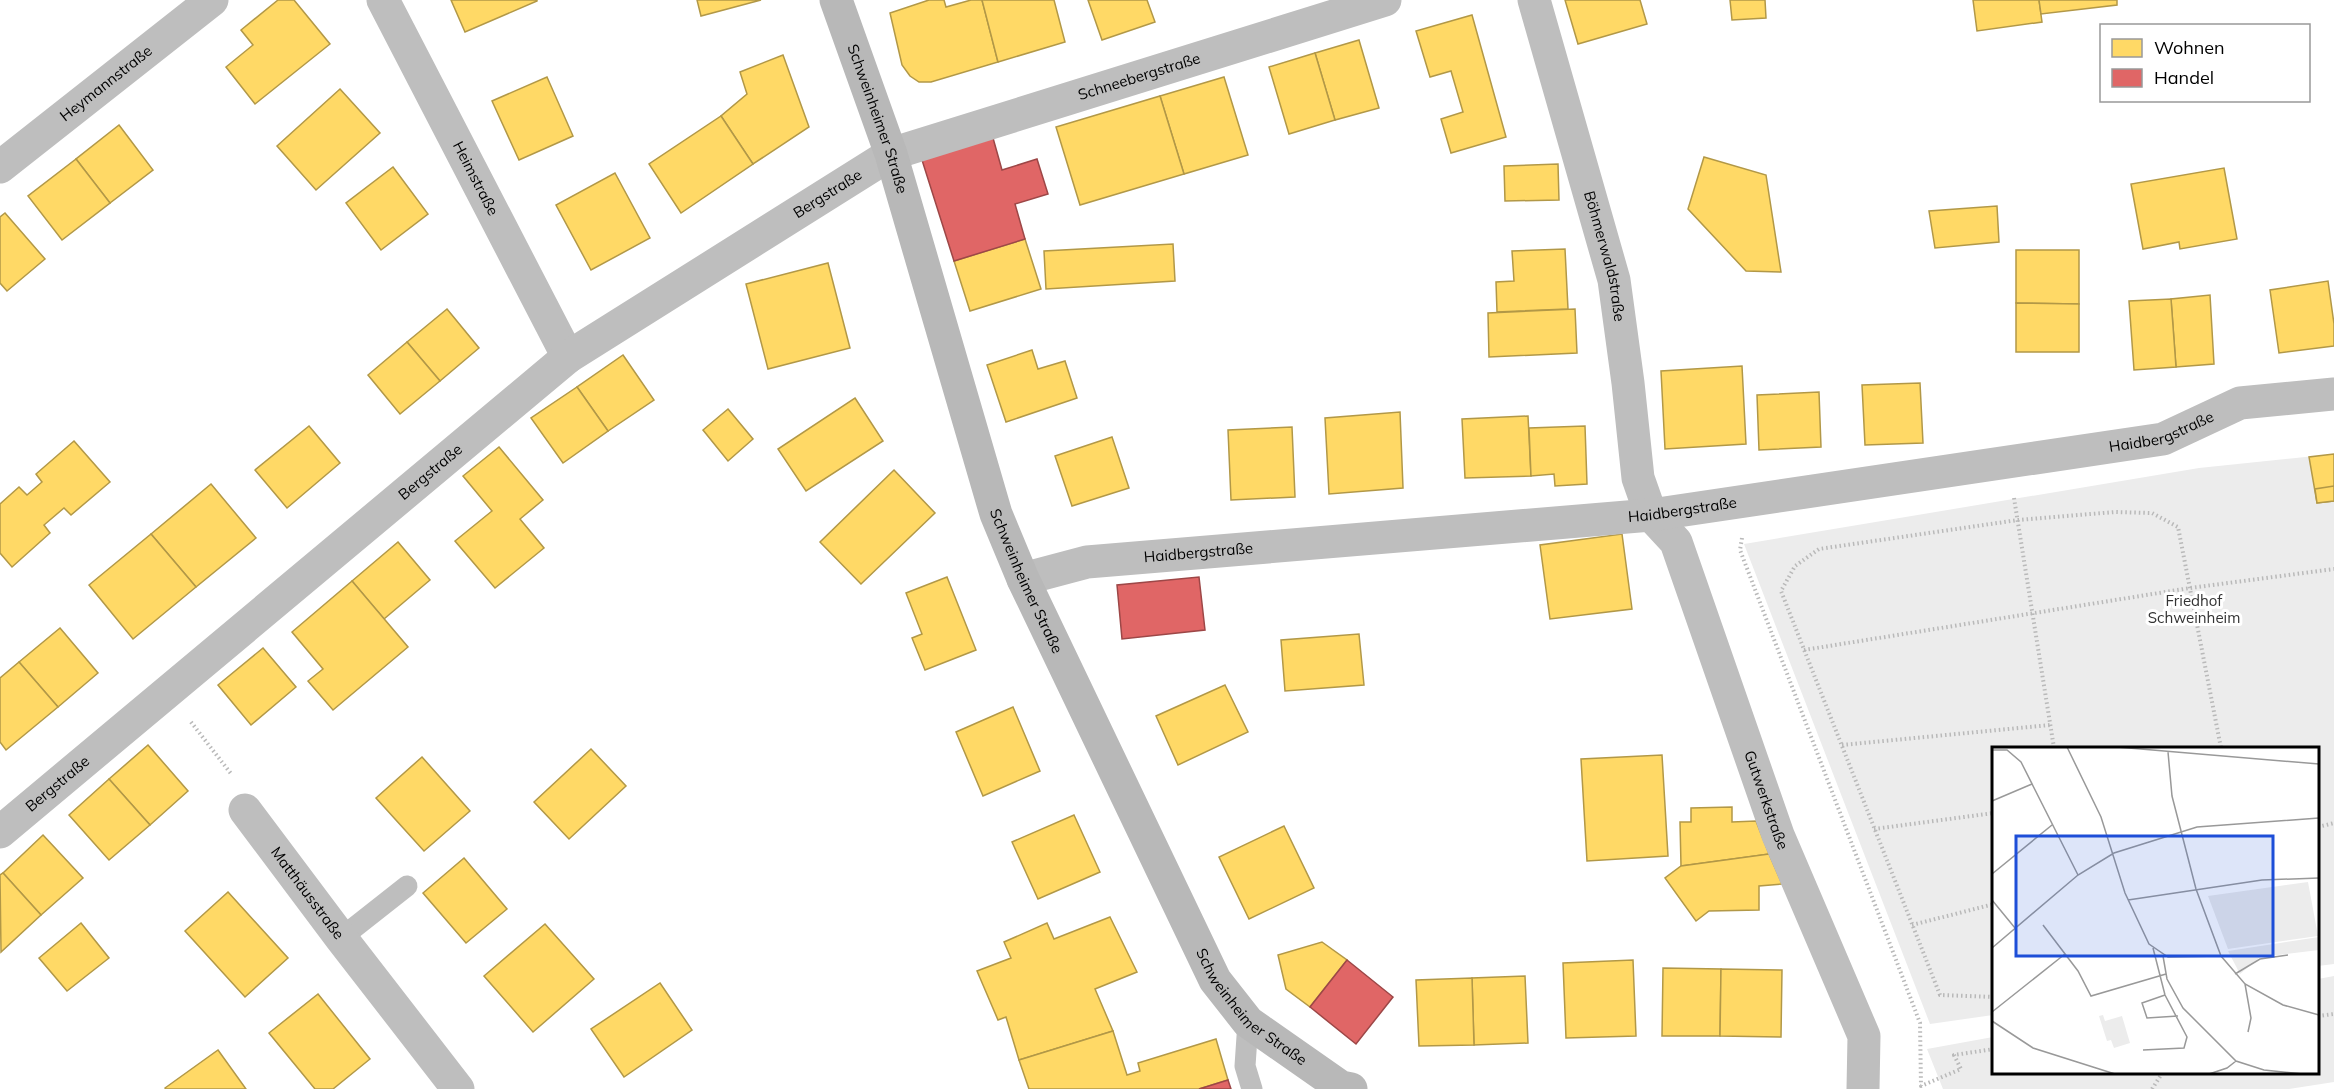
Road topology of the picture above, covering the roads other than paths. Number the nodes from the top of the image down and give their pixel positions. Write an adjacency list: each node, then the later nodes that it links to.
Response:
1 (212, 0): 7 (street, Heymannstraße)
2 (382, 0): 8 (street, Heimstraße)
3 (836, 0): 6 (street, Schweinheimer Straße)
4 (1386, 0): 6 (street, Schneebergstraße)
5 (1534, 0): 10 (street, Böhmerwaldstraße)
6 (891, 154): 8 (street, Bergstraße); 11 (street, Schweinheimer Straße)
7 (0, 167)
8 (568, 357): 13 (street, Bergstraße)
9 (2334, 394): 10 (street, Haidbergstraße)
10 (1651, 515): 11 (street, Haidbergstraße); 20 (street, Gutwerkstraße)
11 (1023, 579): 16 (street, Schweinheimer Straße)
12 (245, 810): 15 (street, Matthäusstraße)
13 (0, 832)
14 (407, 886): 15 (lane)
15 (341, 938): 17 (street, Matthäusstraße)
16 (1248, 1022): 18 (street, Schweinheimer Straße); 19 (lane)
17 (442, 1084)
18 (1344, 1088)
19 (1252, 1089)
20 (1863, 1089)

